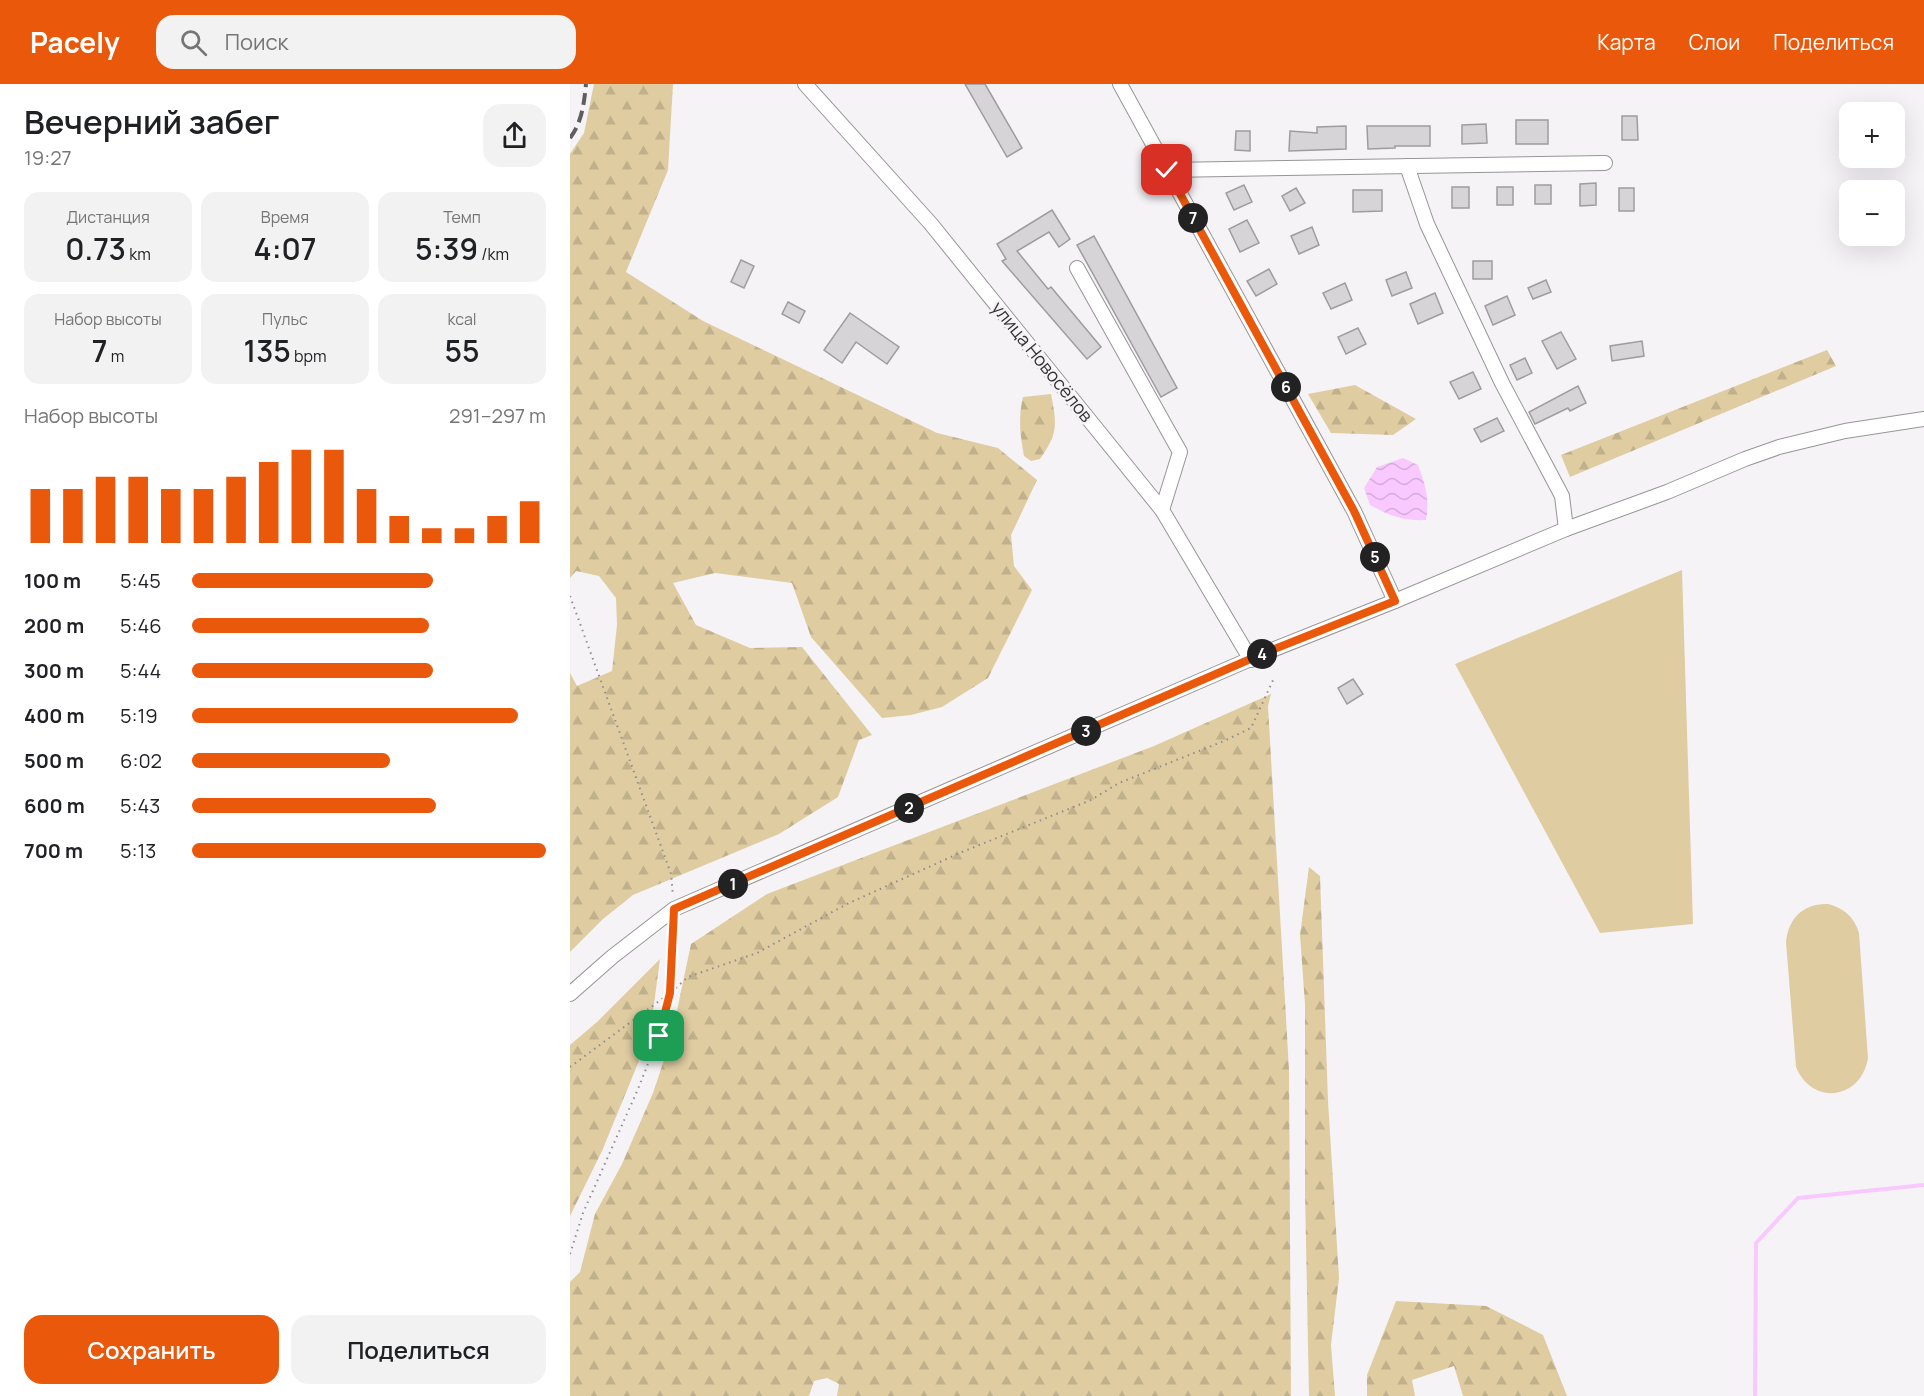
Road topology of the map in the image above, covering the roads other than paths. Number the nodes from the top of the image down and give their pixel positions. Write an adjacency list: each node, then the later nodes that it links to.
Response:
1 (805, 84): 8 (street, улица Новосёлов)
2 (1124, 85): 5 (street)
3 (1605, 163): 4 (street)
4 (1407, 166): 5 (street); 9 (street)
5 (1167, 170): 10 (street)
6 (1077, 267): 8 (street)
7 (1924, 419): 9 (street)
8 (1162, 510): 11 (street, улица Новосёлов)
9 (1566, 529): 10 (street)
10 (1395, 601): 11 (street)
11 (1251, 660): 12 (street)
12 (570, 994)

